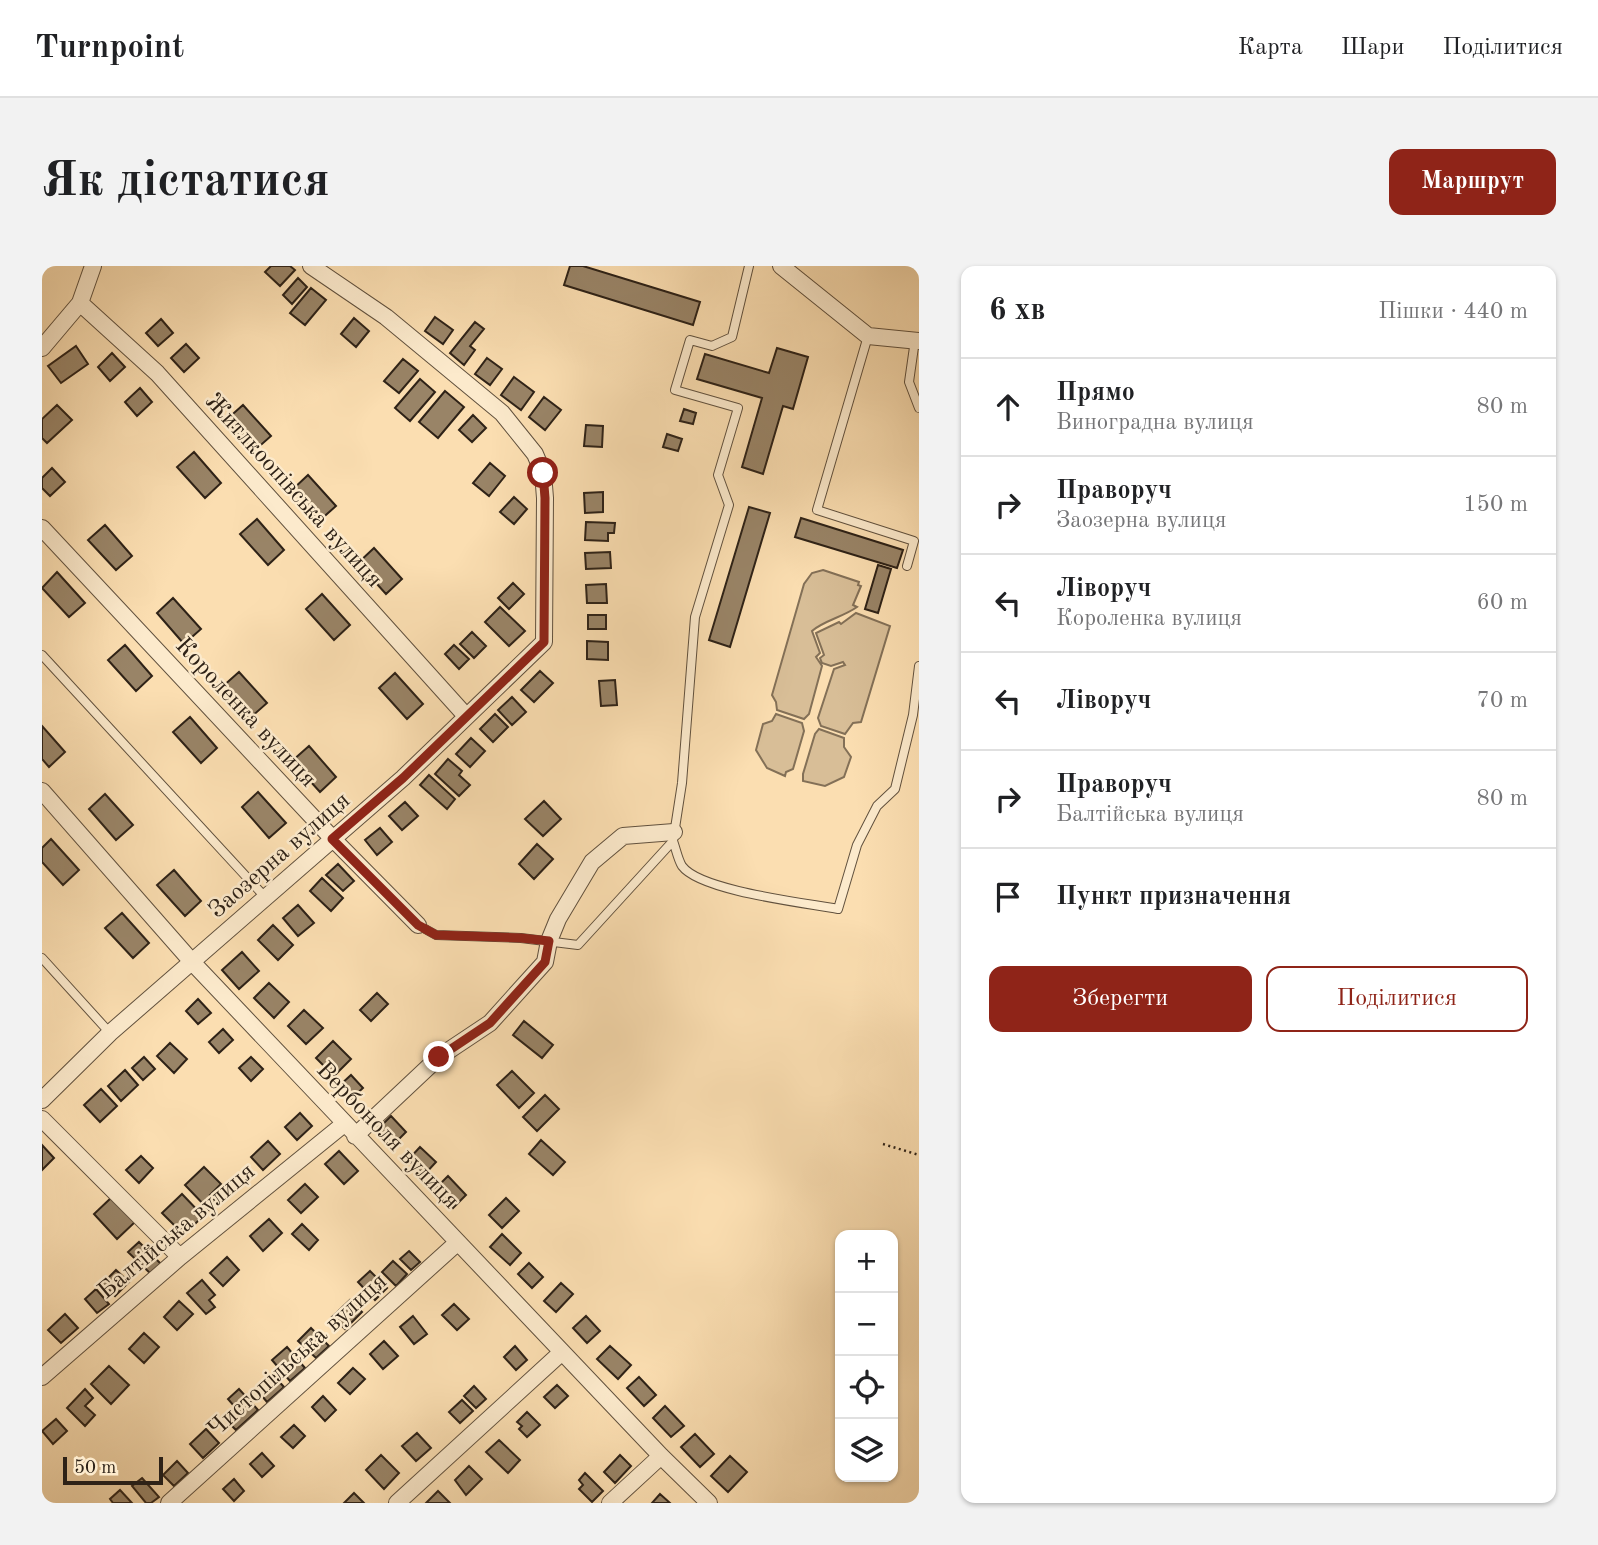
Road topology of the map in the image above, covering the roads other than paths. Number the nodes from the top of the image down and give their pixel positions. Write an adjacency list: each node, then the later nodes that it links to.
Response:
1 (93, 266): 5 (street)
2 (312, 266): 14 (street, Заозерна вулиця)
3 (749, 266): 16 (lane)
4 (781, 266): 6 (street)
5 (80, 303): 8 (street); 14 (street, Житлкоопівська вулиця)
6 (867, 336): 7 (street); 11 (lane)
7 (917, 341): 9 (lane)
8 (42, 348)
9 (919, 408)
10 (42, 528): 17 (street, Короленка вулиця)
11 (907, 566)
12 (42, 655): 18 (lane)
13 (919, 666): 16 (lane)
14 (466, 716): 17 (street, Заозерна вулиця)
15 (42, 791): 22 (street, Вербоноля вулиця)
16 (673, 837): 20 (lane); 20 (street, Балтійська вулиця)
17 (332, 839): 18 (street, Заозерна вулиця); 19 (street, Короленка вулиця)
18 (265, 897): 22 (street, Заозерна вулиця)
19 (418, 925): 20 (lane)
20 (549, 941): 26 (street, Балтійська вулиця)
21 (42, 958): 23 (lane)
22 (193, 963): 23 (street, Заозерна вулиця); 26 (street, Вербоноля вулиця)
23 (110, 1033): 24 (street, Заозерна вулиця)
24 (42, 1100)
25 (42, 1119): 28 (street)
26 (350, 1130): 27 (street, Вербоноля вулиця); 28 (street, Балтійська вулиця)
27 (458, 1242): 29 (street, Вербоноля вулиця); 32 (street, Чистопільська вулиця)
28 (180, 1257): 30 (street, Балтійська вулиця)
29 (562, 1352): 31 (street, Вербоноля вулиця); 33 (street)
30 (42, 1377)
31 (661, 1456): 34 (street); 35 (street, Вербоноля вулиця)
32 (169, 1503)
33 (397, 1503)
34 (610, 1503)
35 (709, 1503)

